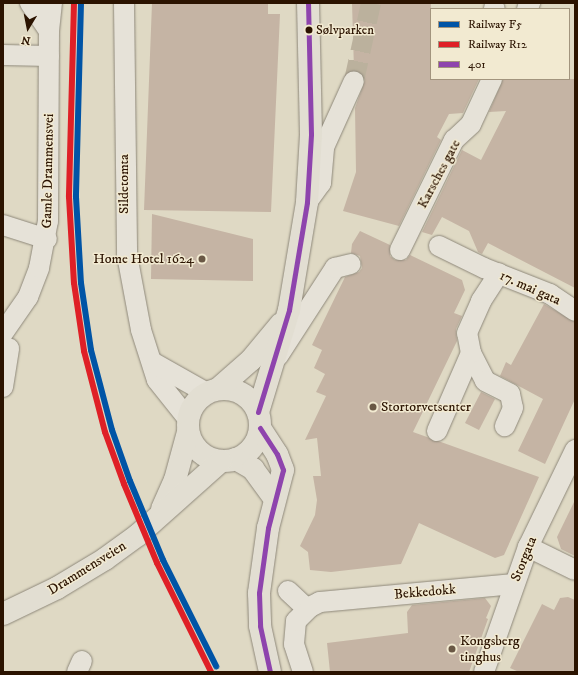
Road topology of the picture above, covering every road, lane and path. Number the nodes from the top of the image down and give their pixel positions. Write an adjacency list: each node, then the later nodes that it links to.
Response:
1 (30, 3): 5 (street)
2 (52, 3): 5 (street, Gamle Drammensvei)
3 (124, 3): 22 (street, Sildetomta)
4 (308, 3): 10 (main road)
5 (49, 31): 7 (street, Gamle Drammensvei)
6 (3, 55): 7 (street)
7 (50, 56): 12 (street, Gamle Drammensvei)
8 (492, 80): 14 (street, Karsches gate)
9 (354, 81): 10 (street)
10 (307, 202): 18 (main road)
11 (3, 225): 12 (street)
12 (46, 239): 19 (street, Gamle Drammensvei)
13 (439, 246): 16 (street, 17. mai gata)
14 (400, 250)
15 (351, 264): 21 (street)
16 (492, 271): 17 (street, 17. mai gata); 20 (street)
17 (575, 310)
18 (287, 316): 21 (main road); 24 (main road)
19 (6, 341): 23 (street)
20 (471, 353): 27 (street); 28 (street)
21 (275, 361): 25 (main road)
22 (152, 362): 24 (street); 26 (street, Sildetomta)
23 (3, 387)
24 (213, 391): 25 (main road); 26 (main road)
25 (259, 420): 30 (main road); 31 (main road)
26 (188, 426): 30 (main road); 32 (main road, Drammensveien)
27 (505, 426)
28 (437, 431)
29 (575, 450): 33 (street, Storgata)
30 (228, 460): 31 (main road); 32 (main road, Drammensveien)
31 (274, 498): 39 (main road)
32 (160, 514): 38 (main road, Drammensveien)
33 (528, 547): 34 (street); 35 (street, Storgata)
34 (575, 570)
35 (514, 584): 37 (street, Bekkedokk); 41 (street, Storgata)
36 (288, 591): 37 (street)
37 (308, 609): 40 (street)
38 (4, 613)
39 (270, 672)
40 (303, 672)
41 (484, 672)

